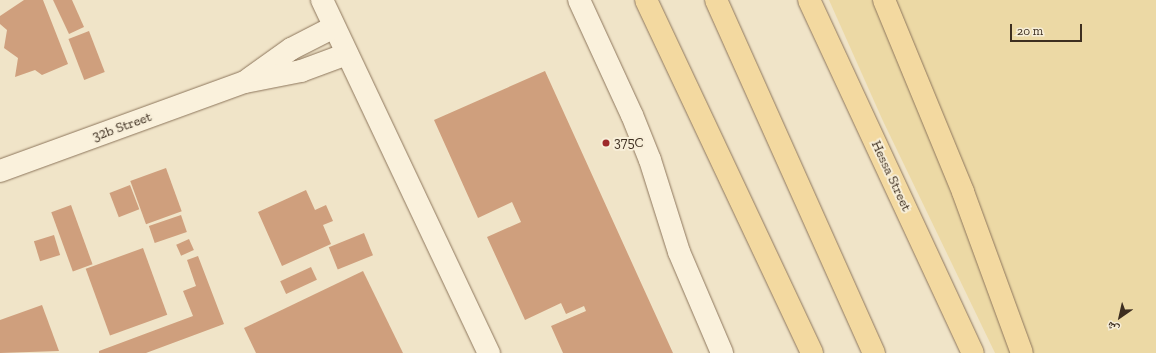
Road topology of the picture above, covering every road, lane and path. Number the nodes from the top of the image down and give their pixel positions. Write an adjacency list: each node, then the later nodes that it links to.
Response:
1 (322, 0): 8 (street)
2 (579, 0): 14 (street)
3 (639, 0): 9 (main road)
4 (646, 0): 9 (main road)
5 (716, 0): 16 (main road)
6 (809, 0): 17 (main road, Hessa Street)
7 (884, 0): 18 (main road)
8 (334, 27): 10 (street); 11 (street, 32b Street)
9 (661, 32): 15 (main road)
10 (347, 54): 11 (street, 32b Street); 13 (street)
11 (245, 82): 12 (street, 32b Street)
12 (0, 171)
13 (489, 353)
14 (722, 353)
15 (812, 353)
16 (874, 353)
17 (973, 353)
18 (1022, 353)

